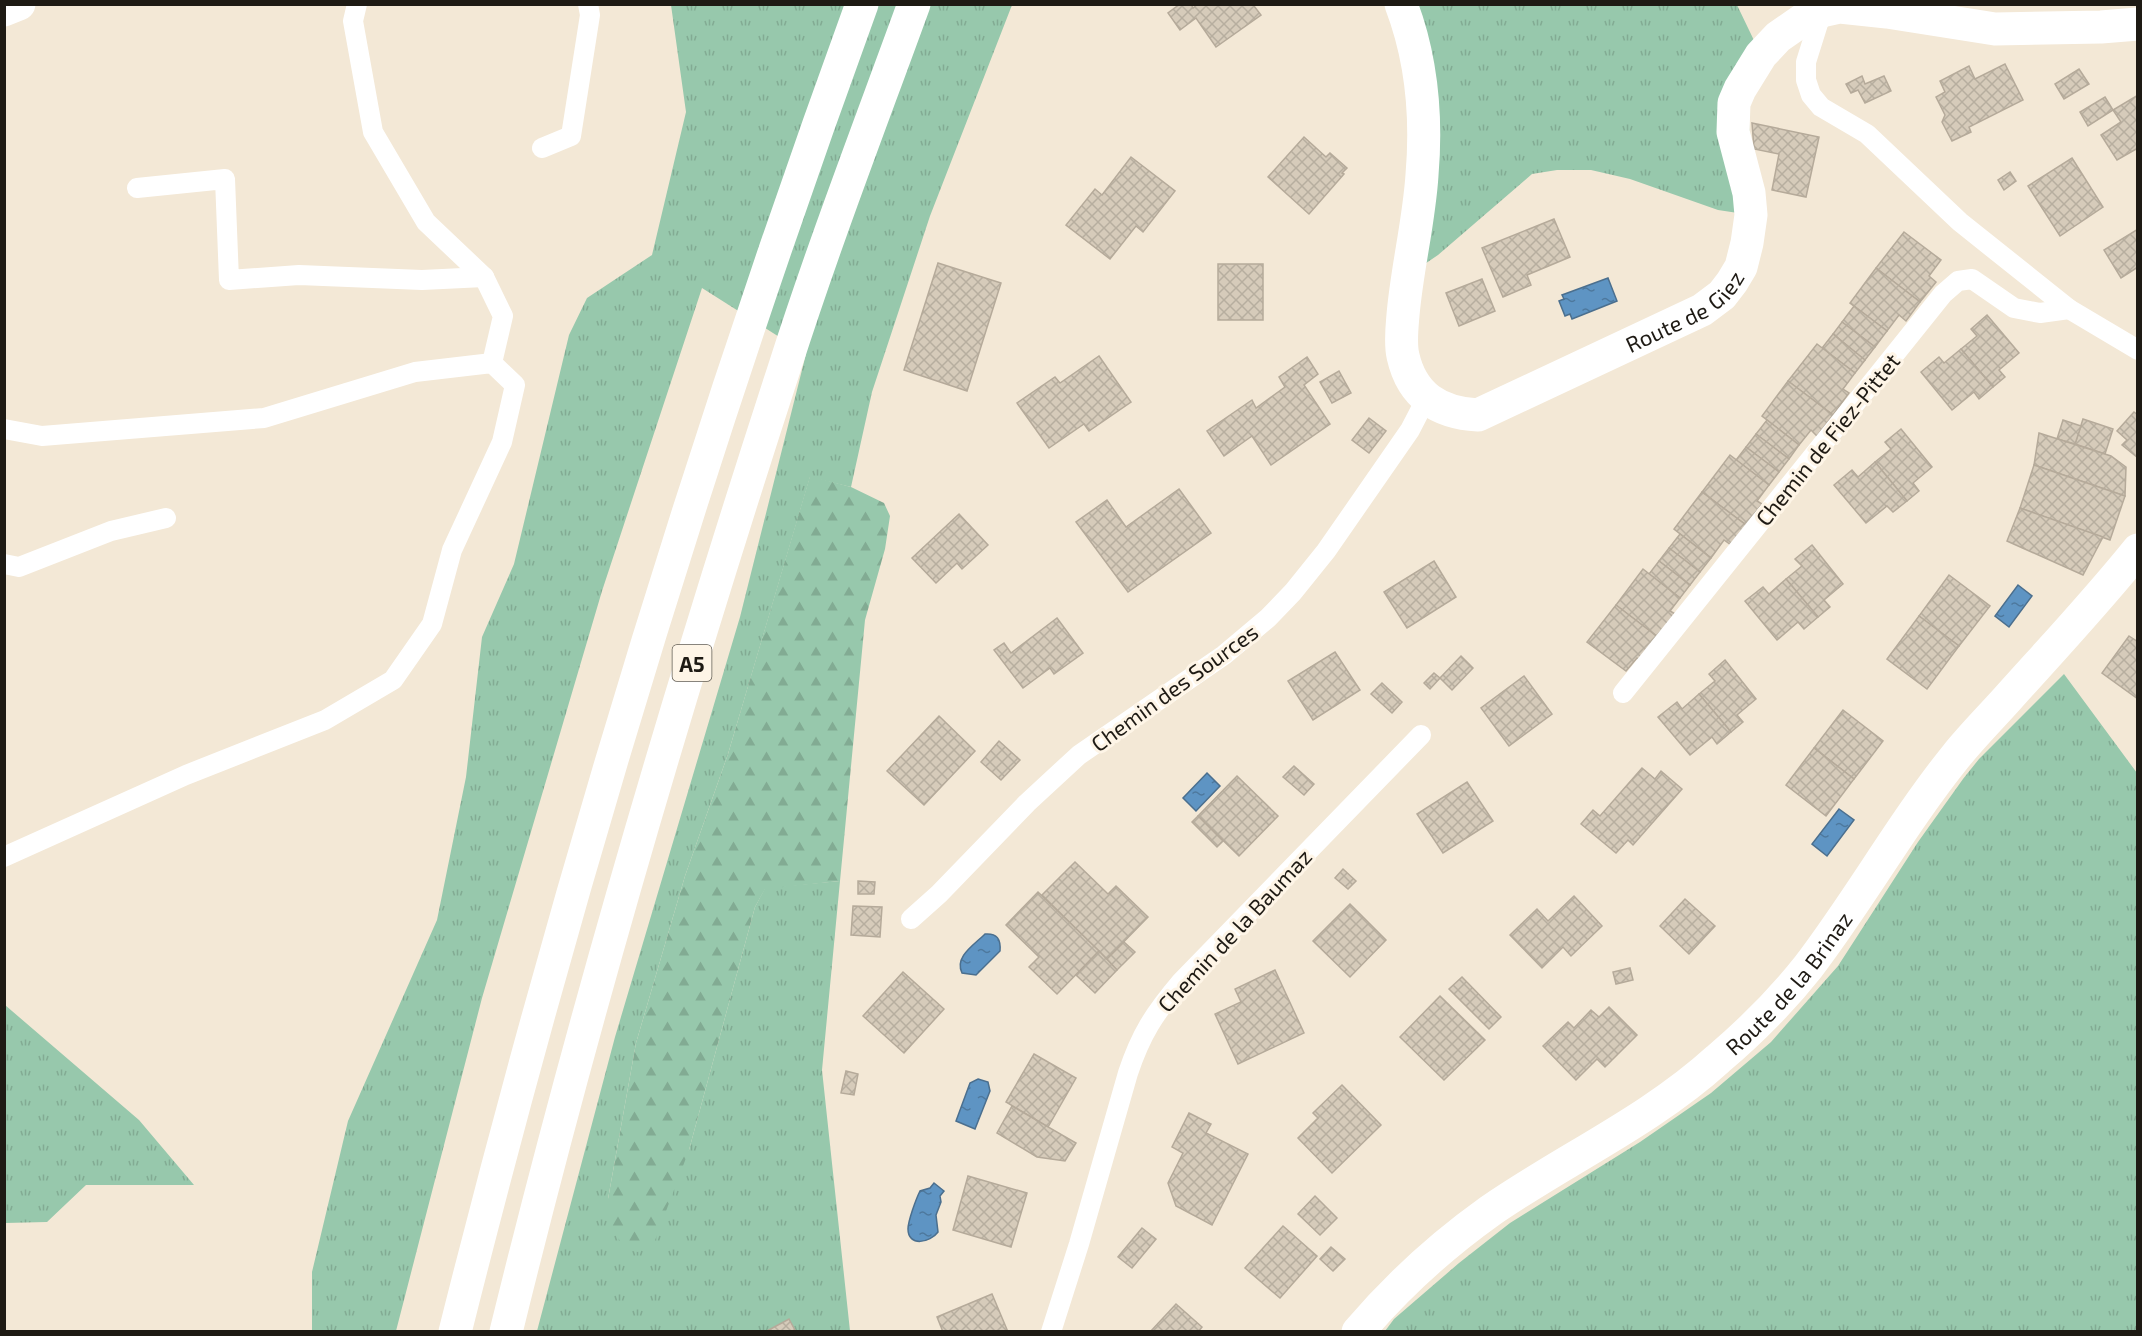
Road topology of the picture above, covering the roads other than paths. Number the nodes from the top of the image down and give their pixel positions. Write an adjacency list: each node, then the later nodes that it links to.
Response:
1 (19, 4): 7 (main road)
2 (357, 4): 12 (lane)
3 (588, 4): 10 (lane)
4 (862, 4): 25 (main road, A5)
5 (914, 4): 26 (main road, A5)
6 (1401, 4): 16 (main road)
7 (4, 10)
8 (1822, 10): 9 (main road, Route de Giez); 13 (lane); 16 (main road, Route de Giez)
9 (2138, 24)
10 (542, 148)
11 (137, 188): 12 (lane)
12 (484, 277): 15 (lane)
13 (2069, 309): 14 (lane); 21 (lane, Chemin de Fiez-Pittet)
14 (2138, 350)
15 (492, 363): 17 (lane); 23 (lane)
16 (1426, 399): 24 (lane, Chemin des Sources)
17 (4, 429)
18 (166, 518): 20 (lane)
19 (2138, 550): 28 (main road, Route de la Brinaz)
20 (4, 564)
21 (1623, 693)
22 (1421, 735): 27 (lane, Chemin de la Baumaz)
23 (4, 857)
24 (911, 919)
25 (455, 1332)
26 (506, 1332)
27 (1051, 1332)
28 (1358, 1332)

